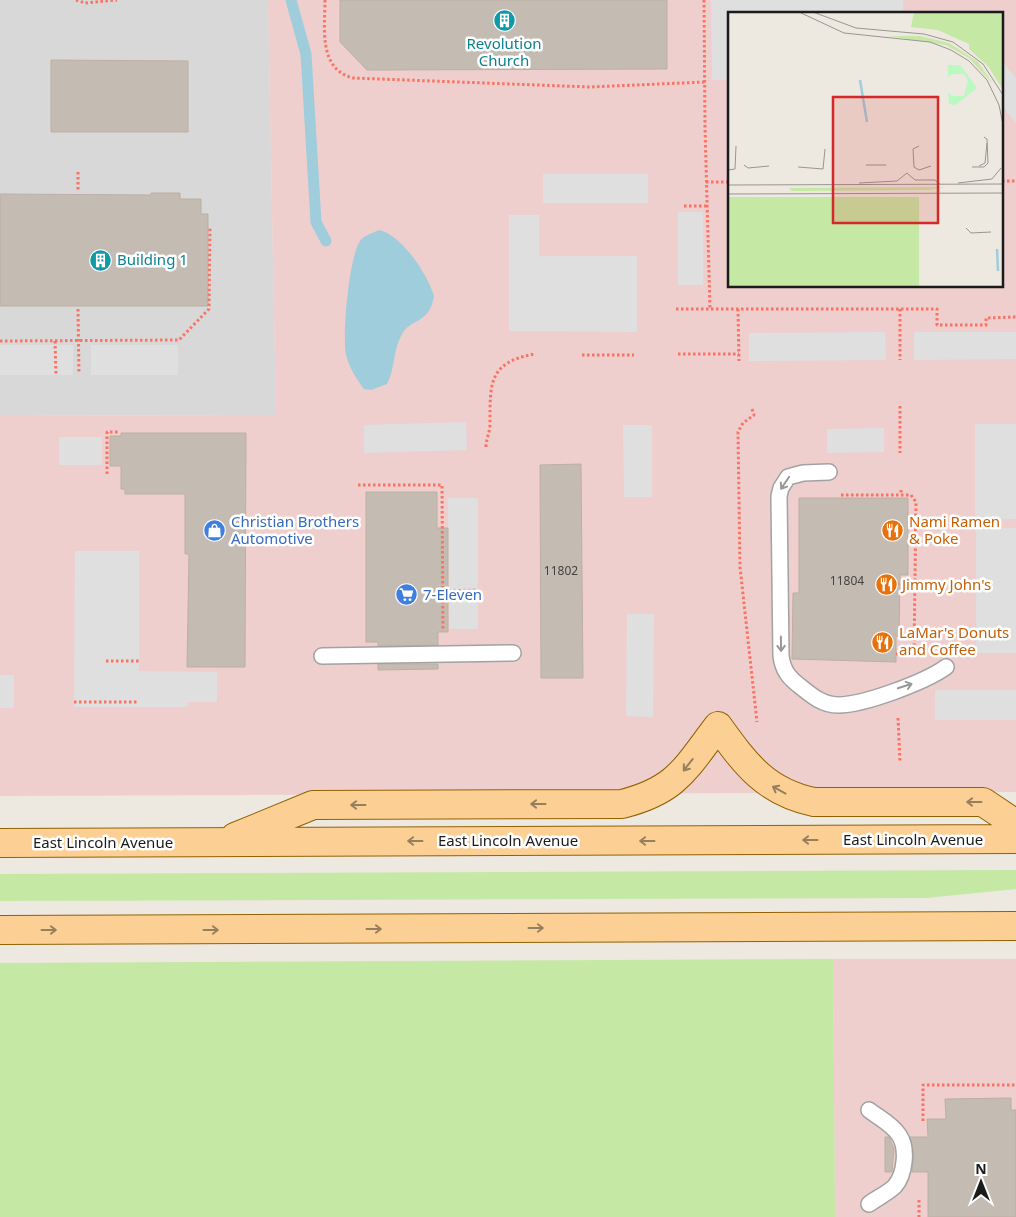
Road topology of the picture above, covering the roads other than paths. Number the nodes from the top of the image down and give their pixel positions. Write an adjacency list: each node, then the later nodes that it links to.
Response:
1 (829, 472): 4 (lane, one-way to 4)
2 (513, 653): 3 (lane)
3 (322, 656)
4 (946, 667)
5 (1016, 824): 7 (main road, one-way to 7)
6 (1016, 839): 7 (main road, East Lincoln Avenue, one-way to 7)
7 (224, 842): 8 (main road, East Lincoln Avenue)
8 (0, 843)
9 (1016, 926): 10 (main road, one-way to 9)
10 (0, 930)
11 (869, 1110): 12 (lane)
12 (869, 1204)

